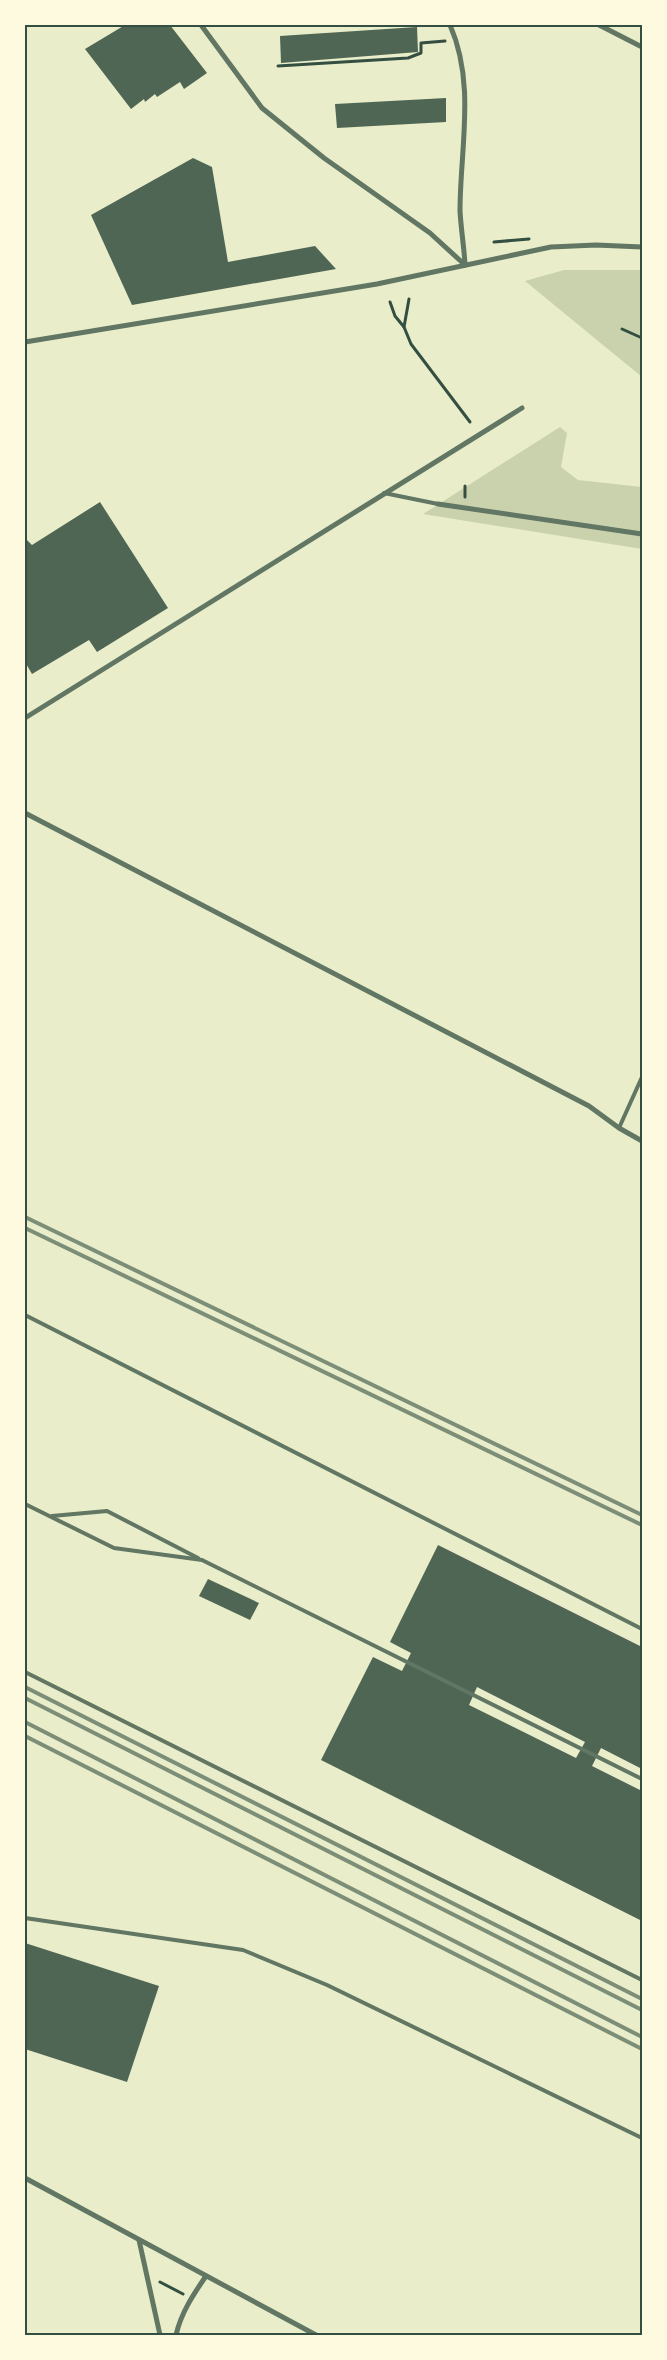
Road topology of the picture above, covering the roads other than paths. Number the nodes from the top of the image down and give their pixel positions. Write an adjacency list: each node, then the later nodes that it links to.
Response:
1 (201, 25): 6 (street)
2 (450, 25): 6 (street)
3 (599, 25): 4 (street)
4 (642, 47)
5 (642, 247): 6 (street)
6 (466, 265): 7 (street)
7 (25, 342)
8 (522, 408): 9 (street)
9 (384, 493): 10 (lane); 12 (street)
10 (438, 504): 11 (street)
11 (642, 534)
12 (25, 718)
13 (25, 813): 15 (street)
14 (642, 1077): 15 (lane)
15 (619, 1128): 16 (street)
16 (642, 1141)
17 (25, 1316): 21 (lane)
18 (25, 1504): 19 (lane)
19 (52, 1516): 20 (lane); 20 (lane)
20 (202, 1560): 23 (lane)
21 (642, 1629)
22 (25, 1672): 25 (lane)
23 (642, 1779)
24 (25, 1918): 26 (lane)
25 (642, 1980)
26 (642, 2138)
27 (25, 2178): 28 (street)
28 (139, 2240): 29 (street); 30 (street)
29 (206, 2276): 31 (street); 32 (street)
30 (160, 2335)
31 (176, 2335)
32 (316, 2335)

